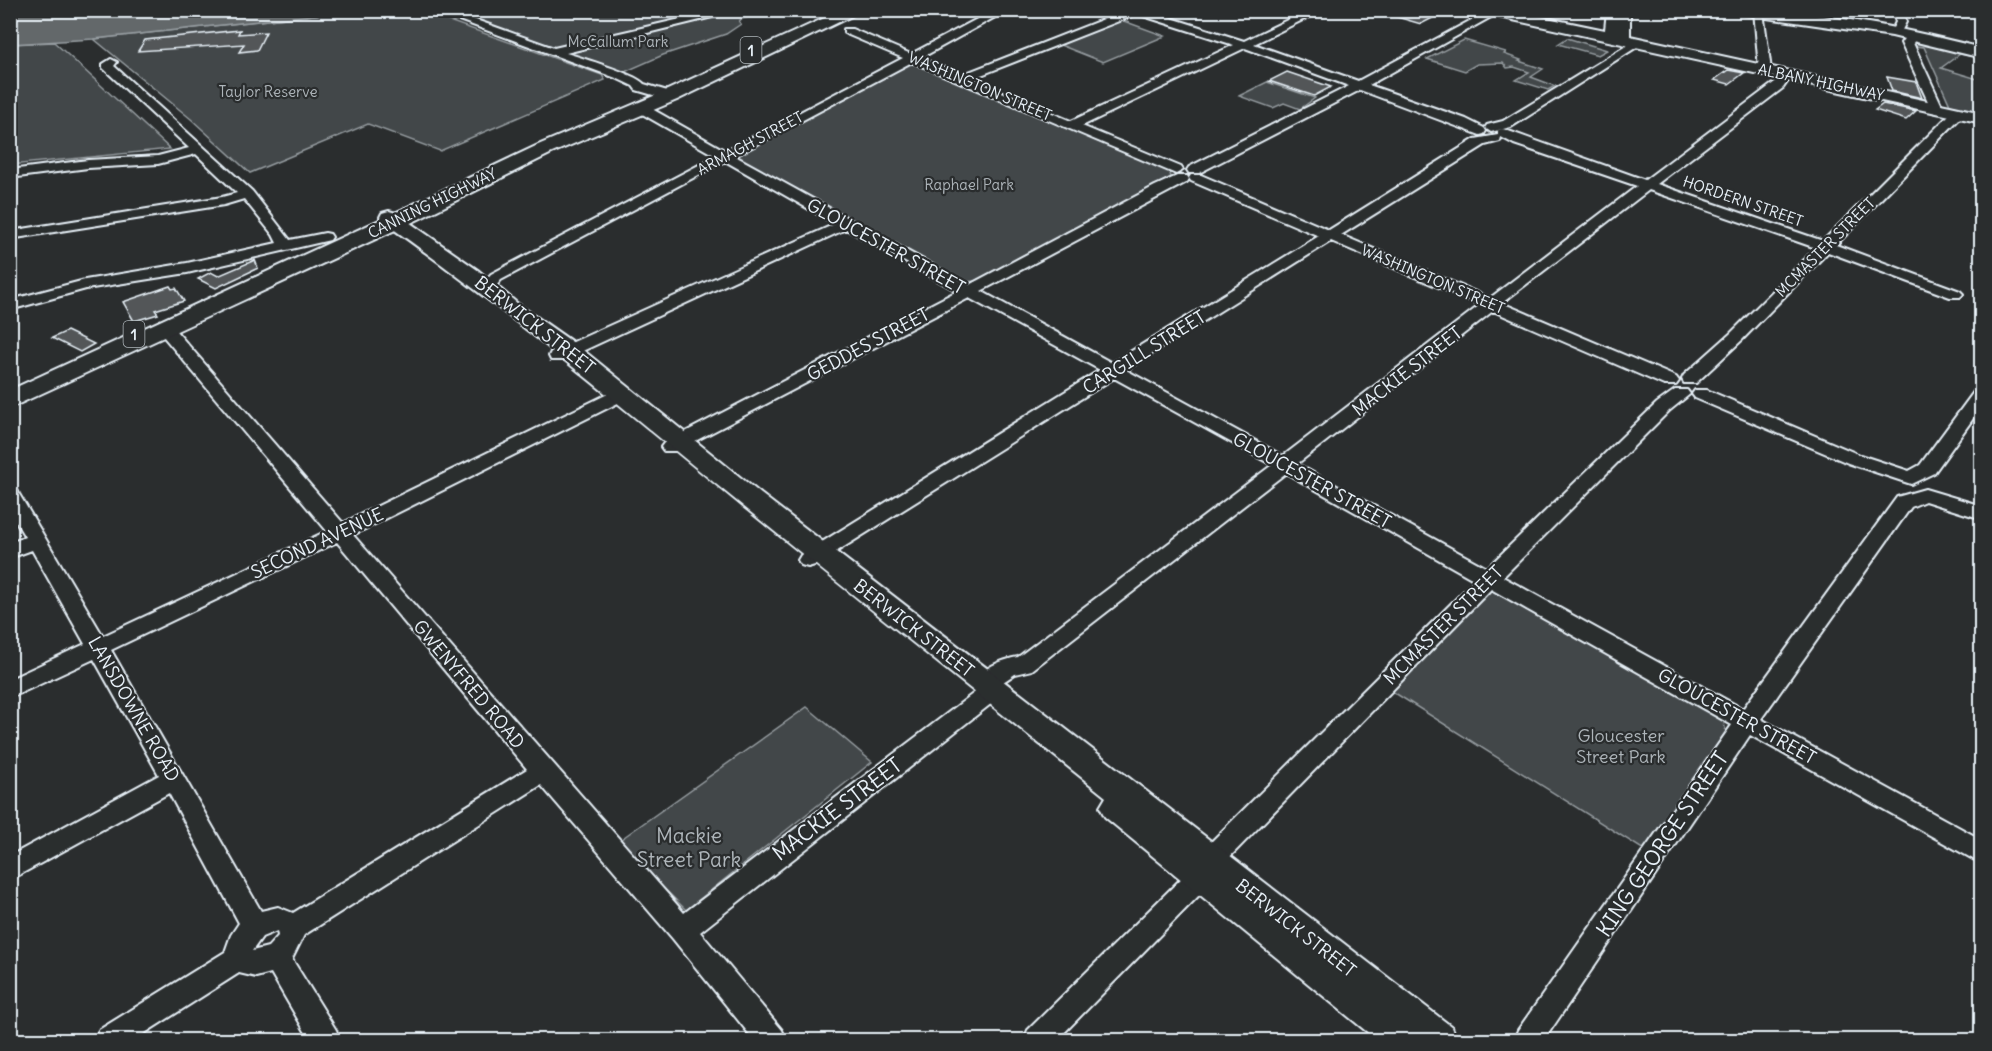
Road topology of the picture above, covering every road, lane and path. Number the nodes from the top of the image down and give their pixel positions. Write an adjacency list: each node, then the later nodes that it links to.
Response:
1 (436, 10): 19 (street)
2 (736, 10): 19 (street)
3 (837, 10): 26 (highway, CANNING HIGHWAY / 1)
4 (856, 10): 26 (highway, CANNING HIGHWAY / 1)
5 (1003, 10): 20 (street, ARMAGH STREET)
6 (1318, 10): 17 (street)
7 (1614, 10): 16 (main road)
8 (1623, 10): 16 (main road)
9 (1784, 10): 15 (highway)
10 (1897, 10): 15 (street)
11 (1490, 11): 16 (main road, ALBANY HIGHWAY); 25 (street, GEDDES STREET)
12 (1752, 11): 15 (highway); 22 (street)
13 (1136, 12): 17 (street, HORDERN STREET); 24 (street)
14 (848, 31): 20 (street, WASHINGTON STREET)
15 (1905, 32): 18 (highway); 28 (street)
16 (1622, 39): 22 (main road, ALBANY HIGHWAY); 32 (street, CARGILL STREET)
17 (1243, 46): 25 (street, HORDERN STREET); 31 (street)
18 (1982, 51)
19 (554, 52): 26 (street)
20 (912, 57): 24 (street, WASHINGTON STREET); 34 (street, ARMAGH STREET)
21 (111, 62): 33 (street)
22 (1765, 70): 23 (main road, ALBANY HIGHWAY)
23 (1786, 75): 28 (main road, ALBANY HIGHWAY); 37 (street, MACKIE STREET)
24 (961, 79): 31 (street, WASHINGTON STREET)
25 (1358, 86): 32 (street, HORDERN STREET); 36 (street, GEDDES STREET)
26 (668, 93): 27 (highway, CANNING HIGHWAY / 1); 39 (highway, CANNING HIGHWAY / 1)
27 (641, 108): 34 (street, GLOUCESTER STREET); 39 (highway, CANNING HIGHWAY / 1)
28 (1937, 108): 29 (main road, ALBANY HIGHWAY)
29 (1958, 113): 30 (main road, ALBANY HIGHWAY); 45 (street, MCMASTER STREET)
30 (1982, 118)
31 (1072, 125): 36 (street, WASHINGTON STREET)
32 (1493, 133): 37 (street, HORDERN STREET); 42 (street, CARGILL STREET)
33 (198, 150): 35 (street); 38 (street)
34 (726, 156): 40 (street, GLOUCESTER STREET); 46 (street, ARMAGH STREET)
35 (10, 174)
36 (1185, 175): 42 (street, WASHINGTON STREET); 47 (street, GEDDES STREET)
37 (1647, 186): 45 (street, HORDERN STREET); 50 (street, MACKIE STREET)
38 (247, 194): 41 (street); 44 (street)
39 (388, 221): 46 (main road, BERWICK STREET); 51 (highway, CANNING HIGHWAY / 1); 52 (main road, BERWICK STREET); 55 (highway, CANNING HIGHWAY / 1)
40 (846, 224): 47 (street, GLOUCESTER STREET); 52 (street)
41 (10, 235)
42 (1329, 235): 50 (street, WASHINGTON STREET); 53 (street, CARGILL STREET)
43 (325, 237): 44 (street)
44 (285, 245): 49 (street)
45 (1825, 246): 48 (street, HORDERN STREET); 54 (street, MCMASTER STREET)
46 (487, 281): 52 (main road, BERWICK STREET)
47 (969, 291): 53 (street, GLOUCESTER STREET); 59 (street, GEDDES STREET)
48 (1955, 294)
49 (10, 304)
50 (1492, 304): 54 (street, WASHINGTON STREET); 60 (street, MACKIE STREET)
51 (164, 327): 58 (highway, CANNING HIGHWAY / 1); 64 (street, GWENYFRED ROAD)
52 (563, 354): 57 (main road, BERWICK STREET)
53 (1114, 371): 60 (street, GLOUCESTER STREET); 67 (street, CARGILL STREET)
54 (1686, 387): 61 (street, WASHINGTON STREET); 68 (street, MCMASTER STREET)
55 (10, 391)
56 (1982, 393): 61 (street, KING GEORGE STREET)
57 (616, 397): 59 (main road, BERWICK STREET); 64 (street, SECOND AVENUE)
58 (10, 400)
59 (676, 444): 67 (main road, BERWICK STREET)
60 (1286, 465): 68 (street, GLOUCESTER STREET); 71 (street, MACKIE STREET)
61 (1915, 487): 63 (street, WASHINGTON STREET); 72 (street, KING GEORGE STREET)
62 (10, 494): 65 (street, LANSDOWNE ROAD)
63 (1982, 513)
64 (340, 532): 69 (street, SECOND AVENUE); 73 (street, GWENYFRED ROAD)
65 (37, 540): 66 (street); 69 (street, LANSDOWNE ROAD)
66 (10, 551)
67 (813, 556): 71 (main road, BERWICK STREET)
68 (1489, 578): 72 (street, GLOUCESTER STREET); 76 (street, MCMASTER STREET)
69 (98, 647): 70 (street, SECOND AVENUE); 74 (street, LANSDOWNE ROAD)
70 (10, 689)
71 (990, 692): 76 (main road, BERWICK STREET); 80 (street, MACKIE STREET)
72 (1747, 722): 75 (street, GLOUCESTER STREET); 89 (street, KING GEORGE STREET)
73 (543, 771): 79 (street); 80 (street, GWENYFRED ROAD)
74 (173, 778): 77 (street); 78 (street, LANSDOWNE ROAD)
75 (1982, 853)
76 (1205, 868): 86 (street, MCMASTER STREET); 87 (main road, BERWICK STREET); 88 (main road, BERWICK STREET)
77 (10, 869)
78 (255, 926): 79 (street); 81 (street)
79 (291, 928): 82 (street)
80 (682, 930): 85 (street, GWENYFRED ROAD)
81 (240, 957): 82 (street); 83 (street)
82 (276, 957): 84 (street)
83 (109, 1041)
84 (326, 1041)
85 (772, 1041)
86 (1038, 1041)
87 (1405, 1041)
88 (1439, 1041)
89 (1528, 1041)

